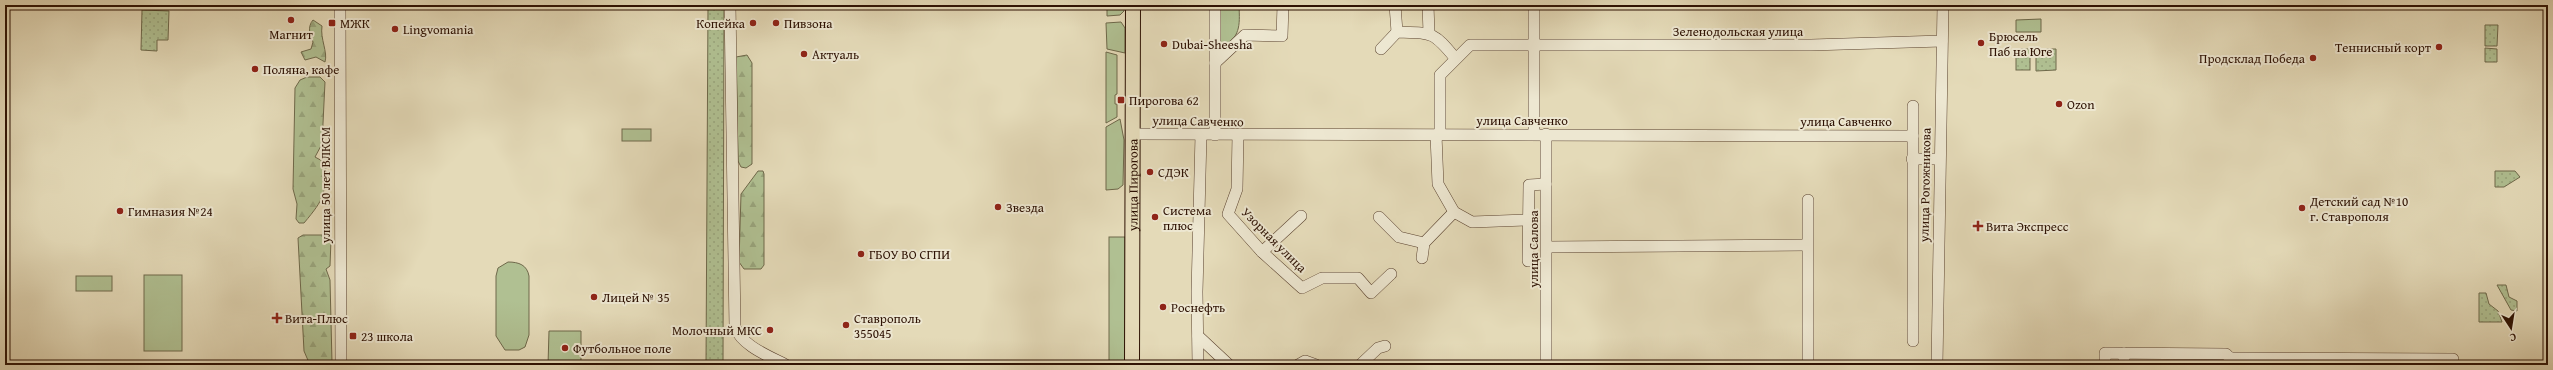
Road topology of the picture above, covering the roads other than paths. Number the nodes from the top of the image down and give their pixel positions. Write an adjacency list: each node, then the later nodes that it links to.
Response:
1 (340, 5): 47 (street, улица 50 лет ВЛКСМ)
2 (730, 5): 48 (street)
3 (1133, 5): 18 (main road, улица Пирогова)
4 (1215, 5): 16 (street)
5 (1283, 5): 16 (street)
6 (1395, 5): 10 (street)
7 (1428, 5): 11 (street)
8 (1534, 5): 13 (street)
9 (1942, 5): 12 (street, улица Рогожникова)
10 (1397, 32): 11 (street); 14 (street)
11 (1429, 33): 15 (street)
12 (1942, 41): 13 (street, Зеленодольская улица); 27 (street, улица Рогожникова)
13 (1534, 45): 15 (street, Зеленодольская улица); 19 (street)
14 (1381, 49)
15 (1455, 58): 24 (street, Зеленодольская улица)
16 (1215, 63): 22 (street)
17 (1913, 106): 25 (street)
18 (1132, 134): 21 (street, улица Савченко); 49 (main road, улица Пирогова)
19 (1534, 134): 20 (street, улица Савченко); 24 (street, улица Савченко)
20 (1546, 134): 25 (street, улица Савченко); 28 (street, улица Салова)
21 (1201, 135): 22 (street, улица Савченко); 41 (street)
22 (1215, 135): 23 (street, улица Савченко)
23 (1238, 135): 24 (street, улица Савченко); 37 (street, Узорная улица)
24 (1438, 135): 30 (street)
25 (1913, 136): 26 (street)
26 (1912, 159): 27 (street); 42 (street)
27 (1939, 159): 57 (street, улица Рогожникова)
28 (1546, 184): 33 (street); 36 (street, улица Салова)
29 (1808, 200): 35 (street)
30 (1454, 212): 33 (street); 34 (street)
31 (1301, 216): 37 (street)
32 (1379, 217): 34 (street)
33 (1528, 220): 39 (street)
34 (1424, 243): 38 (street)
35 (1807, 245): 36 (street); 56 (street)
36 (1547, 247): 55 (street, улица Салова)
37 (1262, 252): 40 (street, Узорная улица)
38 (1422, 258)
39 (1528, 261)
40 (1391, 274)
41 (1198, 336): 50 (street); 51 (street)
42 (1913, 341)
43 (1385, 346): 54 (street)
44 (2124, 353): 46 (street); 58 (street); 59 (street)
45 (2453, 360): 46 (street)
46 (2230, 361)
47 (340, 365)
48 (786, 365)
49 (1132, 365)
50 (1198, 365)
51 (1230, 365)
52 (1298, 365): 53 (street)
53 (1316, 365)
54 (1360, 365)
55 (1546, 365)
56 (1808, 365)
57 (1937, 365)
58 (2105, 365)
59 (2124, 365)

